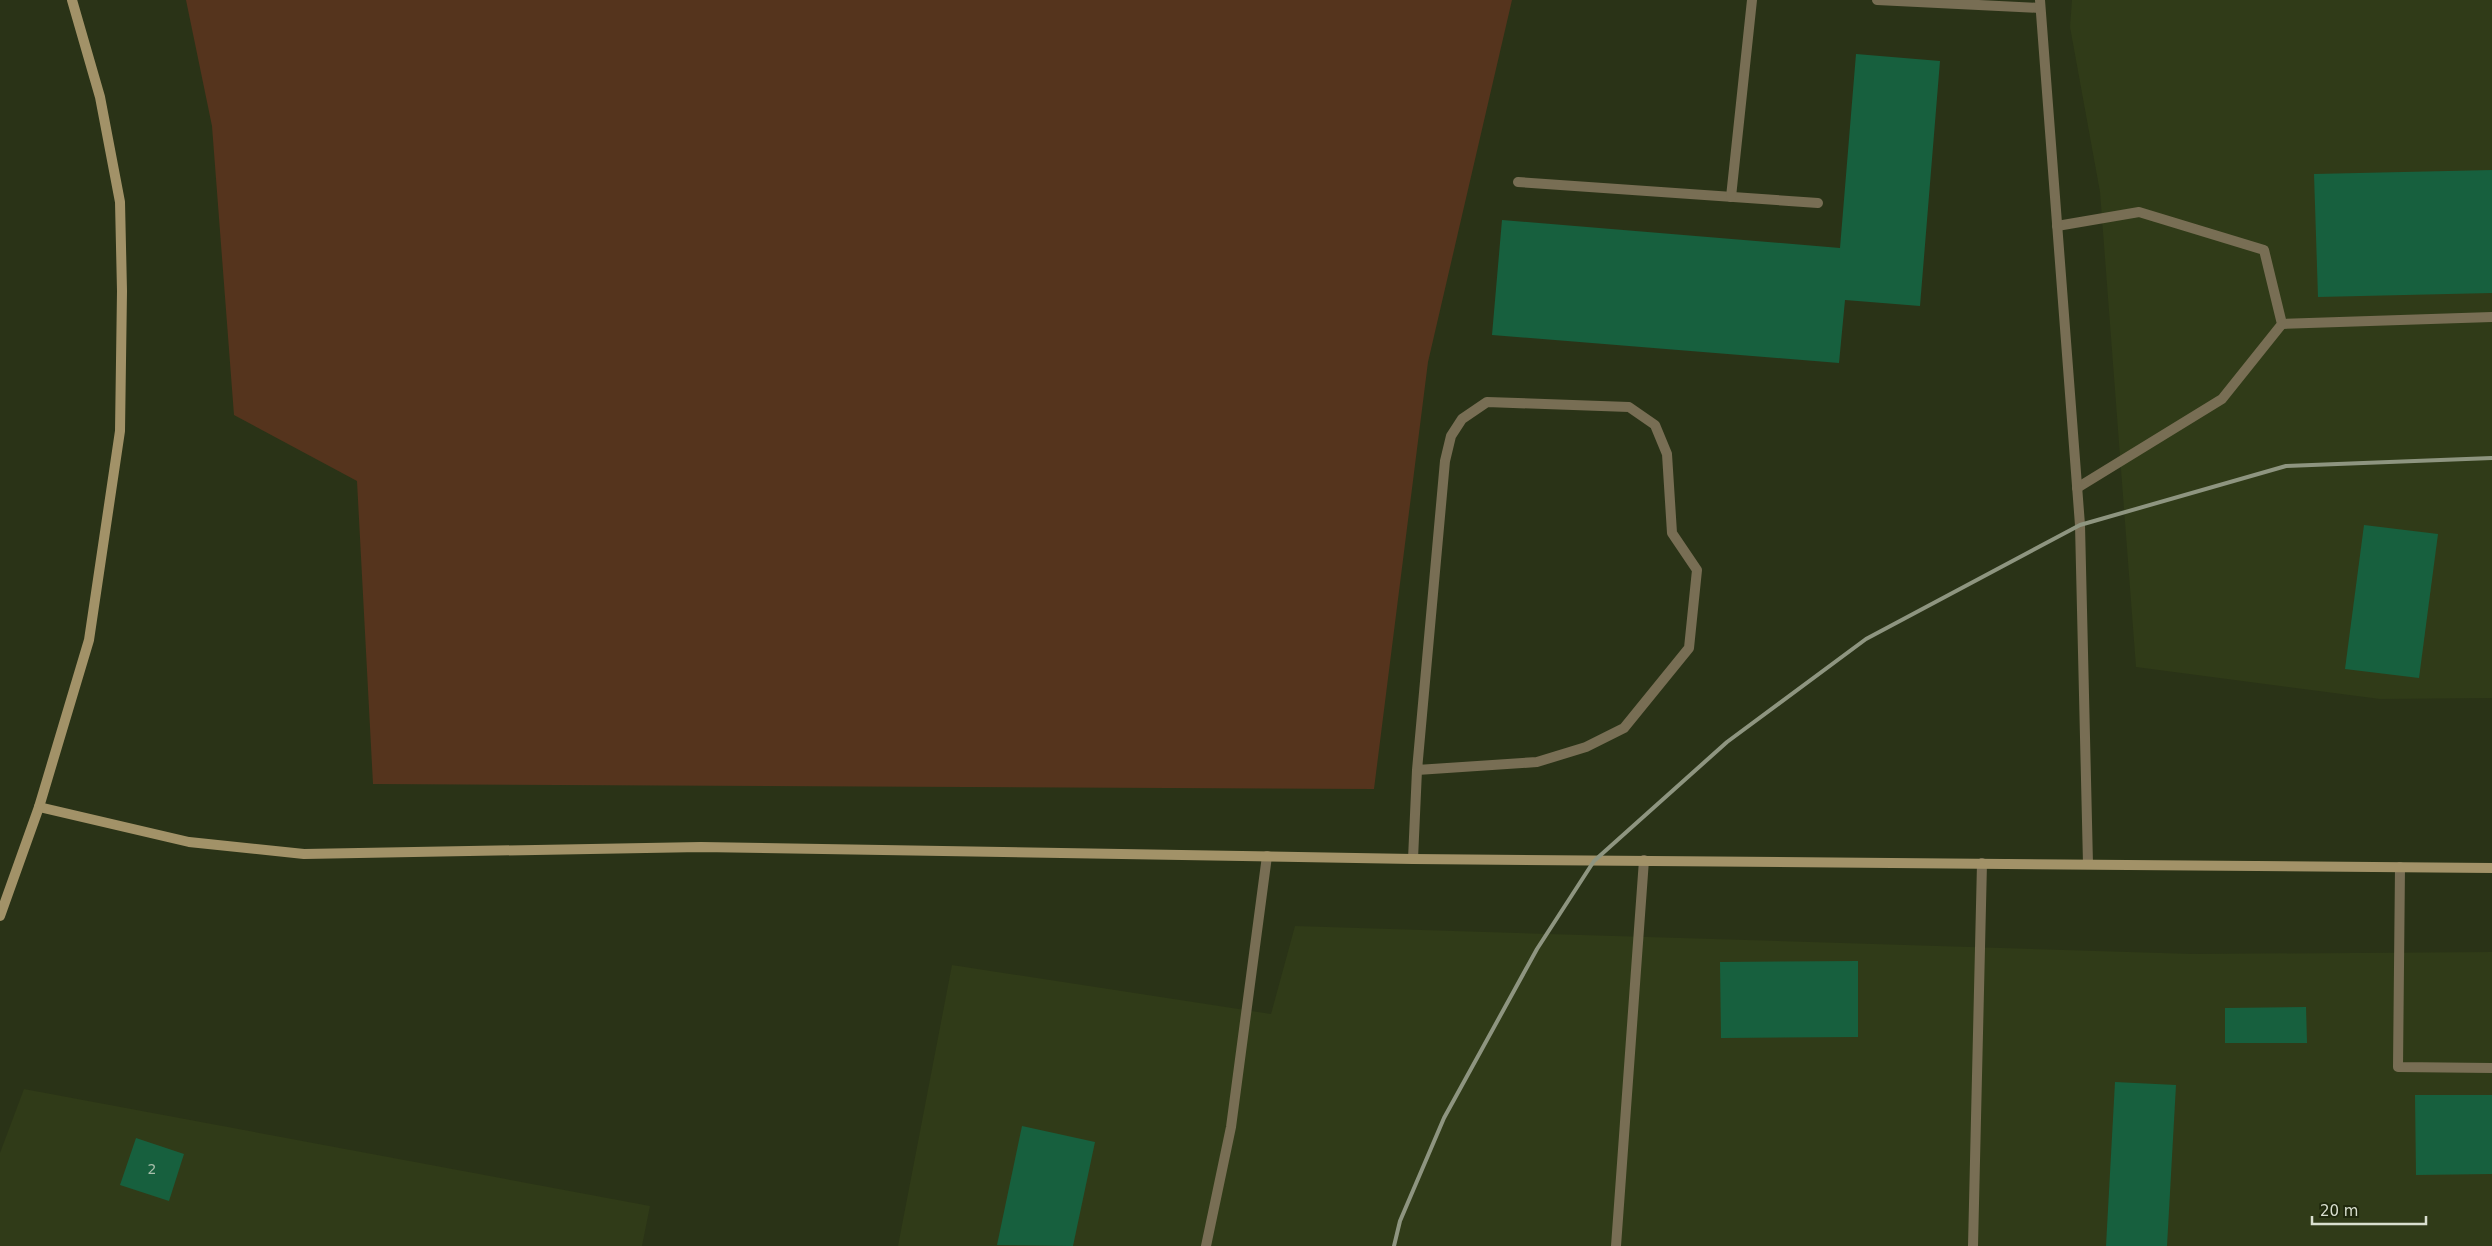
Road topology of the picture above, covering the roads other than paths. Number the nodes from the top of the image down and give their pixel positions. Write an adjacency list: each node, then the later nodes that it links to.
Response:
1 (72, 0): 13 (main road)
2 (1752, 0): 6 (street)
3 (1877, 0): 4 (street)
4 (2040, 4): 8 (street)
5 (1518, 182): 6 (street)
6 (1731, 197): 7 (street)
7 (1818, 203)
8 (2057, 226): 10 (street); 11 (street)
9 (2492, 317): 10 (street)
10 (2282, 324): 11 (street)
11 (2077, 488): 18 (street)
12 (1417, 770): 12 (street); 15 (street)
13 (39, 808): 14 (main road); 21 (main road)
14 (1267, 856): 15 (main road); 23 (street)
15 (1413, 859): 16 (main road)
16 (1644, 860): 17 (main road); 24 (street)
17 (1982, 863): 18 (main road); 25 (street)
18 (2088, 864): 19 (main road)
19 (2400, 867): 20 (main road); 22 (street)
20 (2492, 868)
21 (0, 916)
22 (2492, 1068)
23 (1206, 1246)
24 (1616, 1246)
25 (1973, 1246)

